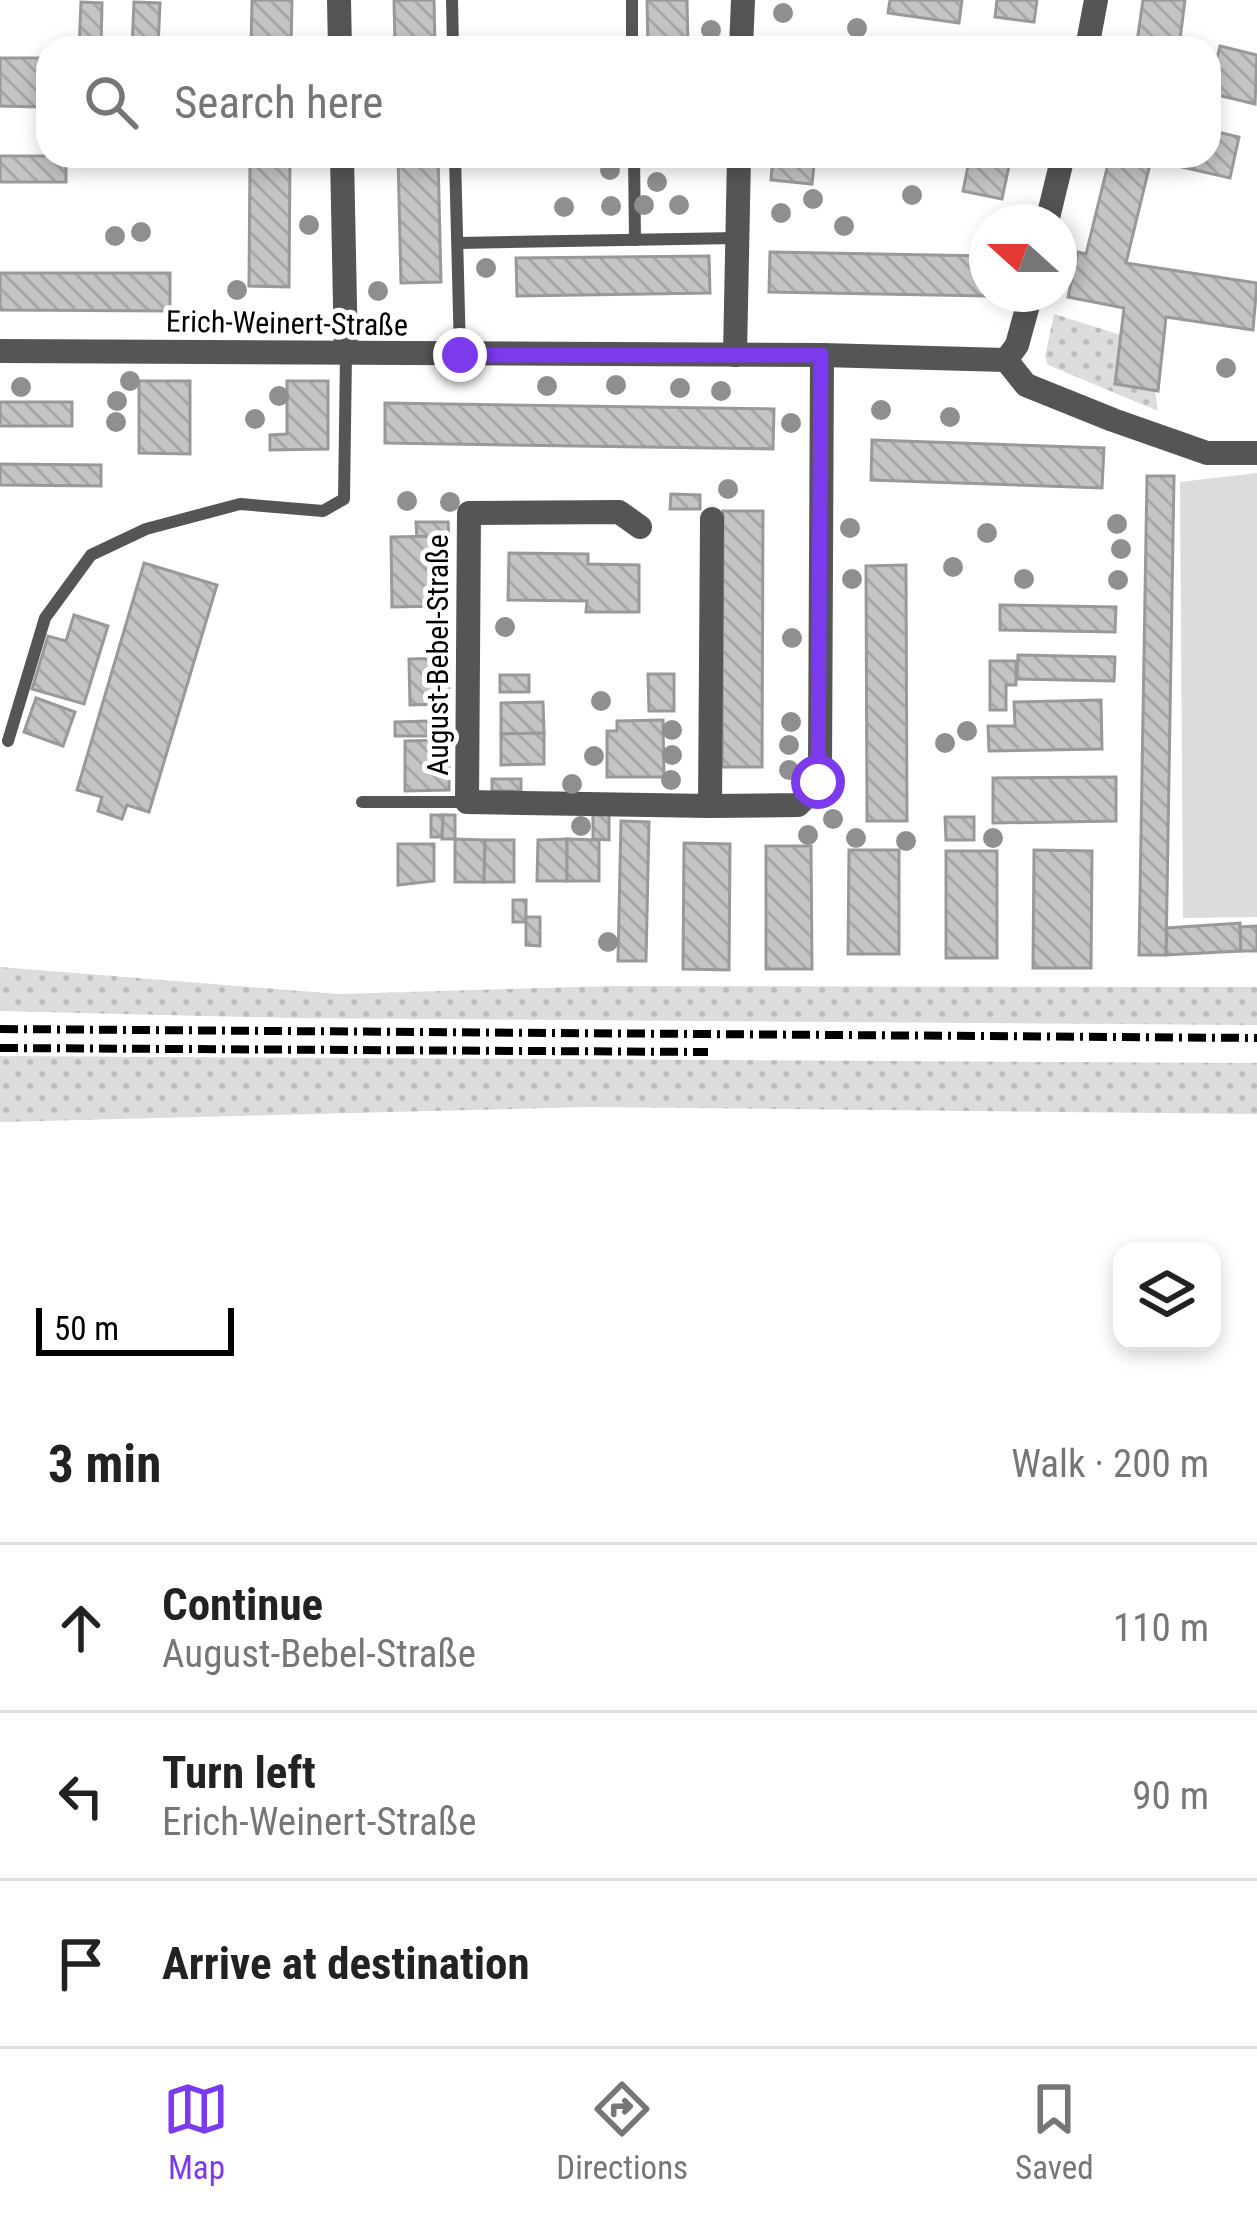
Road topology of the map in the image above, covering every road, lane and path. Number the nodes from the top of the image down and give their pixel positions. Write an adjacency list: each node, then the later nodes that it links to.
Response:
1 (340, 0): 6 (street)
2 (452, 0): 7 (lane)
3 (632, 0): 8 (lane)
4 (743, 0): 9 (street)
5 (1096, 0): 10 (street)
6 (340, 36)
7 (453, 36)
8 (632, 36)
9 (742, 36)
10 (1089, 36)
11 (342, 168): 22 (street)
12 (455, 168): 19 (lane)
13 (634, 168): 18 (lane)
14 (739, 168): 17 (street)
15 (1060, 168): 16 (street)
16 (1051, 204)
17 (737, 238): 18 (lane); 24 (street)
18 (635, 240): 19 (lane)
19 (458, 244): 23 (lane)
20 (1026, 312): 26 (street)
21 (0, 351): 22 (street, Erich-Weinert-Straße)
22 (346, 354): 23 (street, Erich-Weinert-Straße); 30 (lane)
23 (460, 355): 24 (street, Erich-Weinert-Straße)
24 (735, 355): 25 (street, Erich-Weinert-Straße)
25 (821, 355): 26 (street, Erich-Weinert-Straße); 33 (street, August-Bebel-Straße)
26 (1006, 360): 27 (street)
27 (1257, 453)
28 (712, 519): 33 (street)
29 (640, 526): 32 (street, August-Bebel-Straße)
30 (8, 741)
31 (362, 802): 32 (lane)
32 (467, 802): 33 (street, August-Bebel-Straße)
33 (710, 806)

